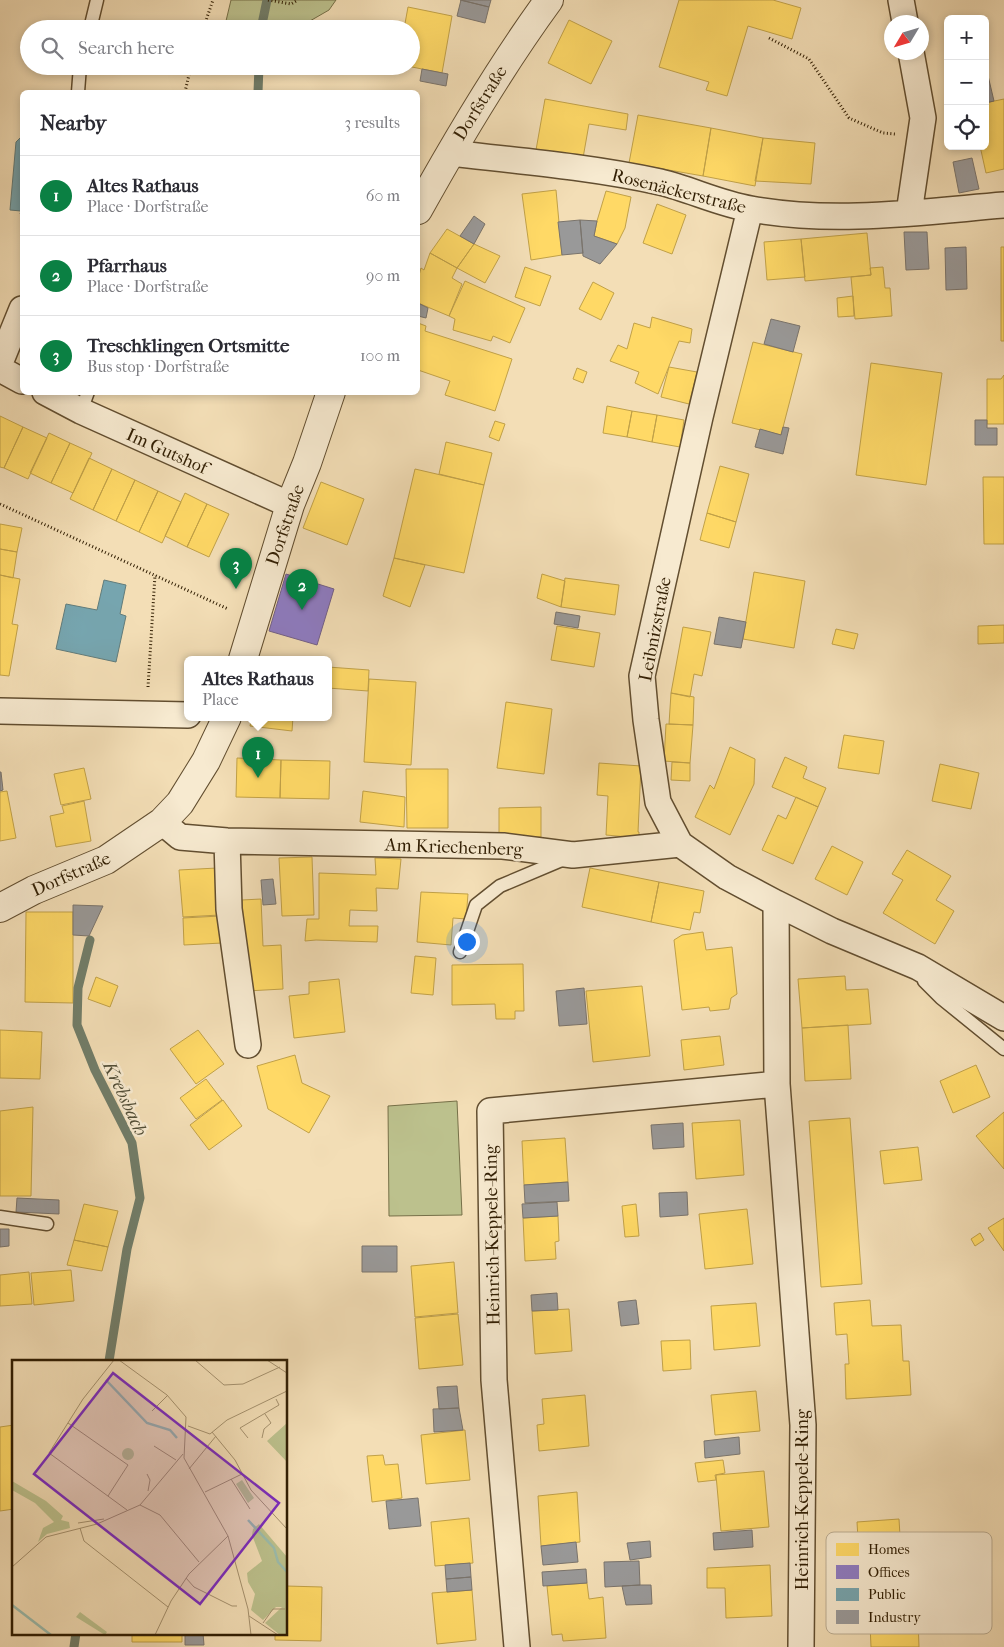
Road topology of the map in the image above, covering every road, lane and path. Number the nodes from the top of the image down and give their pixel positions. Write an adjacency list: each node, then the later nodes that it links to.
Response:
1 (97, 0): 8 (lane)
2 (213, 0): 9 (path)
3 (268, 0): 4 (path)
4 (298, 0)
5 (549, 0): 17 (street, Dorfstraße)
6 (901, 0): 7 (street)
7 (904, 15)
8 (92, 20)
9 (206, 20)
10 (769, 38): 16 (path)
11 (912, 60): 16 (street)
12 (79, 75): 14 (lane)
13 (189, 75): 15 (path)
14 (78, 90)
15 (185, 90)
16 (920, 137): 21 (street)
17 (450, 153): 19 (street, Dorfstraße); 20 (street, Rosenäckerstraße)
18 (1004, 205): 21 (street, Rosenäckerstraße)
19 (420, 206)
20 (750, 209): 21 (street, Rosenäckerstraße); 40 (street, Leibnizstraße)
21 (909, 213)
22 (20, 314): 23 (street)
23 (0, 363)
24 (0, 369): 25 (street)
25 (20, 380)
26 (57, 395): 28 (street, Im Gutshof)
27 (330, 395): 30 (street, Dorfstraße)
28 (84, 402): 30 (street, Im Gutshof)
29 (0, 504): 31 (path)
30 (290, 505): 32 (street, Dorfstraße)
31 (155, 575): 32 (path); 35 (path)
32 (254, 620): 33 (street, Dorfstraße)
33 (244, 656)
34 (0, 711): 35 (street)
35 (146, 714): 36 (street)
36 (184, 715)
37 (225, 721): 38 (street, Dorfstraße)
38 (162, 822): 39 (street, Am Kriechenberg); 43 (street, Dorfstraße)
39 (227, 841): 41 (street, Am Kriechenberg); 47 (street)
40 (680, 844): 41 (street, Am Kriechenberg); 42 (street, Leibnizstraße)
41 (573, 855): 44 (lane)
42 (776, 903): 45 (street, Leibnizstraße); 49 (street, Heinrich-Keppele-Ring)
43 (0, 908)
44 (460, 952)
45 (918, 967): 46 (street, Leibnizstraße); 48 (lane)
46 (1004, 1018)
47 (248, 1045)
48 (1004, 1049)
49 (778, 1084): 52 (street, Heinrich-Keppele-Ring); 53 (street, Heinrich-Keppele-Ring)
50 (0, 1216): 51 (lane)
51 (47, 1224)
52 (517, 1647)
53 (801, 1647)

